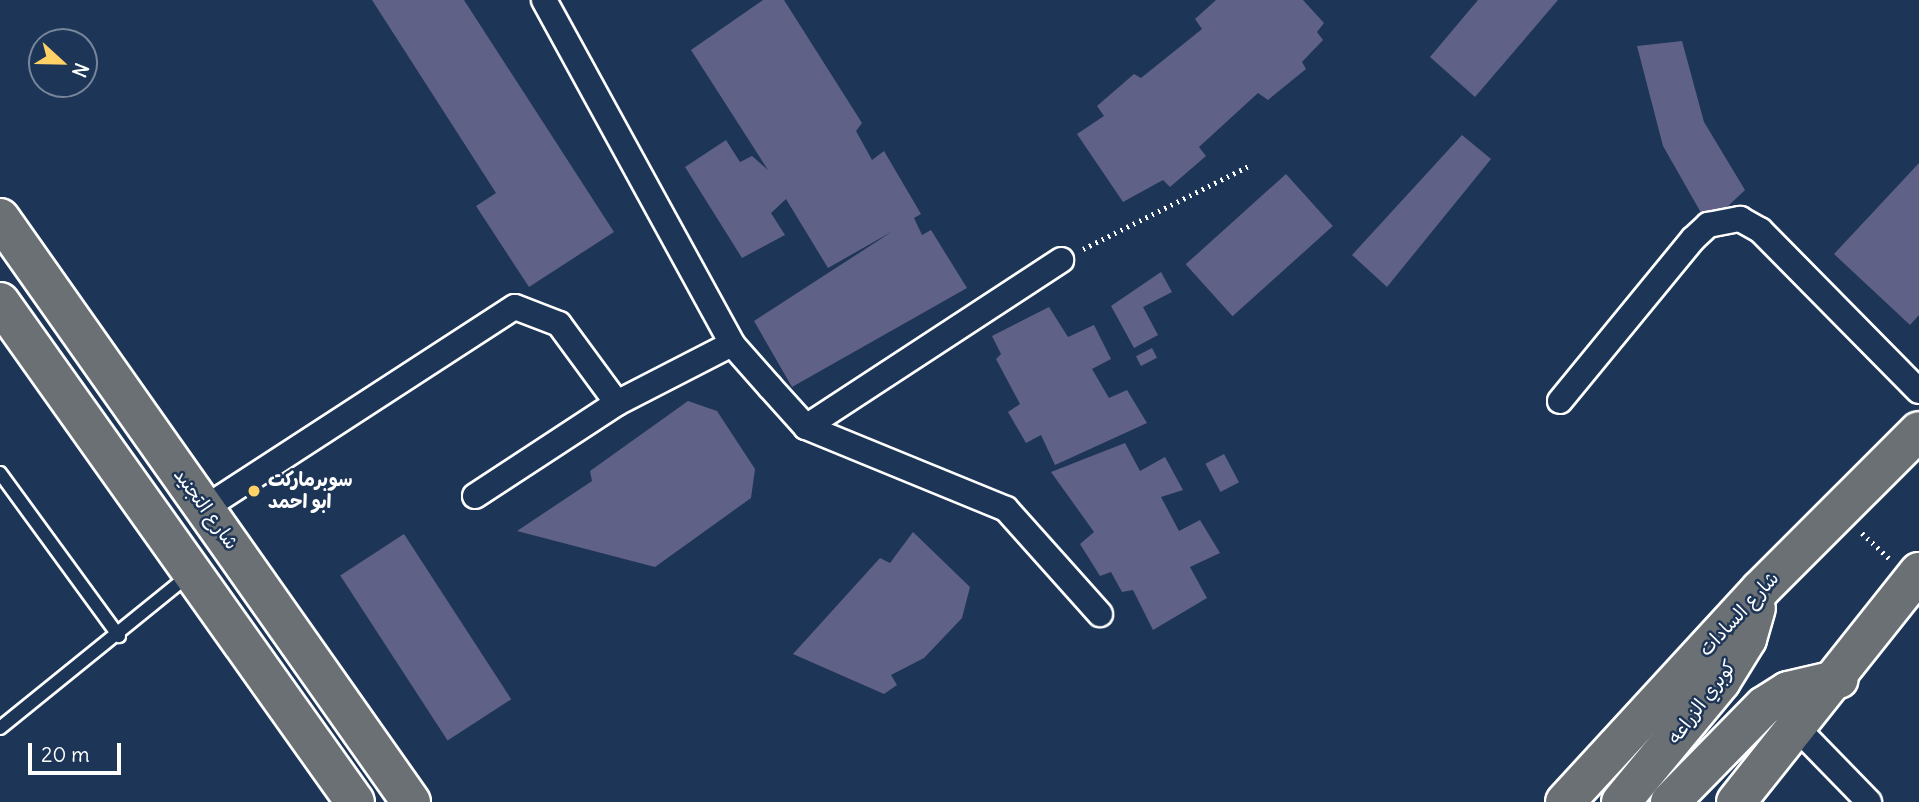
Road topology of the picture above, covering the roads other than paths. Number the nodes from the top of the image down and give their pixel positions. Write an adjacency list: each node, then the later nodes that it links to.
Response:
1 (544, 0): 5 (street)
2 (0, 218): 13 (highway, شارع التجنيد)
3 (1061, 260): 9 (street)
4 (0, 302): 16 (highway)
5 (732, 344): 8 (street); 9 (street)
6 (1919, 391): 7 (street)
7 (1560, 401)
8 (617, 403): 12 (street); 13 (street)
9 (806, 427): 18 (street)
10 (1919, 431): 17 (highway, شارع السادات)
11 (0, 473): 19 (lane)
12 (475, 496)
13 (205, 508): 14 (highway, شارع التجنيد)
14 (240, 557): 16 (highway); 24 (highway, شارع التجنيد)
15 (1916, 576): 20 (highway)
16 (197, 579): 19 (lane); 23 (highway)
17 (1761, 589): 25 (highway, شارع السادات); 26 (highway, كوبري الزراعه)
18 (1100, 614)
19 (119, 635): 21 (lane)
20 (1839, 679): 22 (highway); 27 (highway, كوبري الزراعه)
21 (0, 728)
22 (1798, 729): 28 (highway); 29 (street)
23 (355, 802)
24 (411, 802)
25 (1565, 802)
26 (1621, 802)
27 (1671, 802)
28 (1736, 802)
29 (1869, 802)

